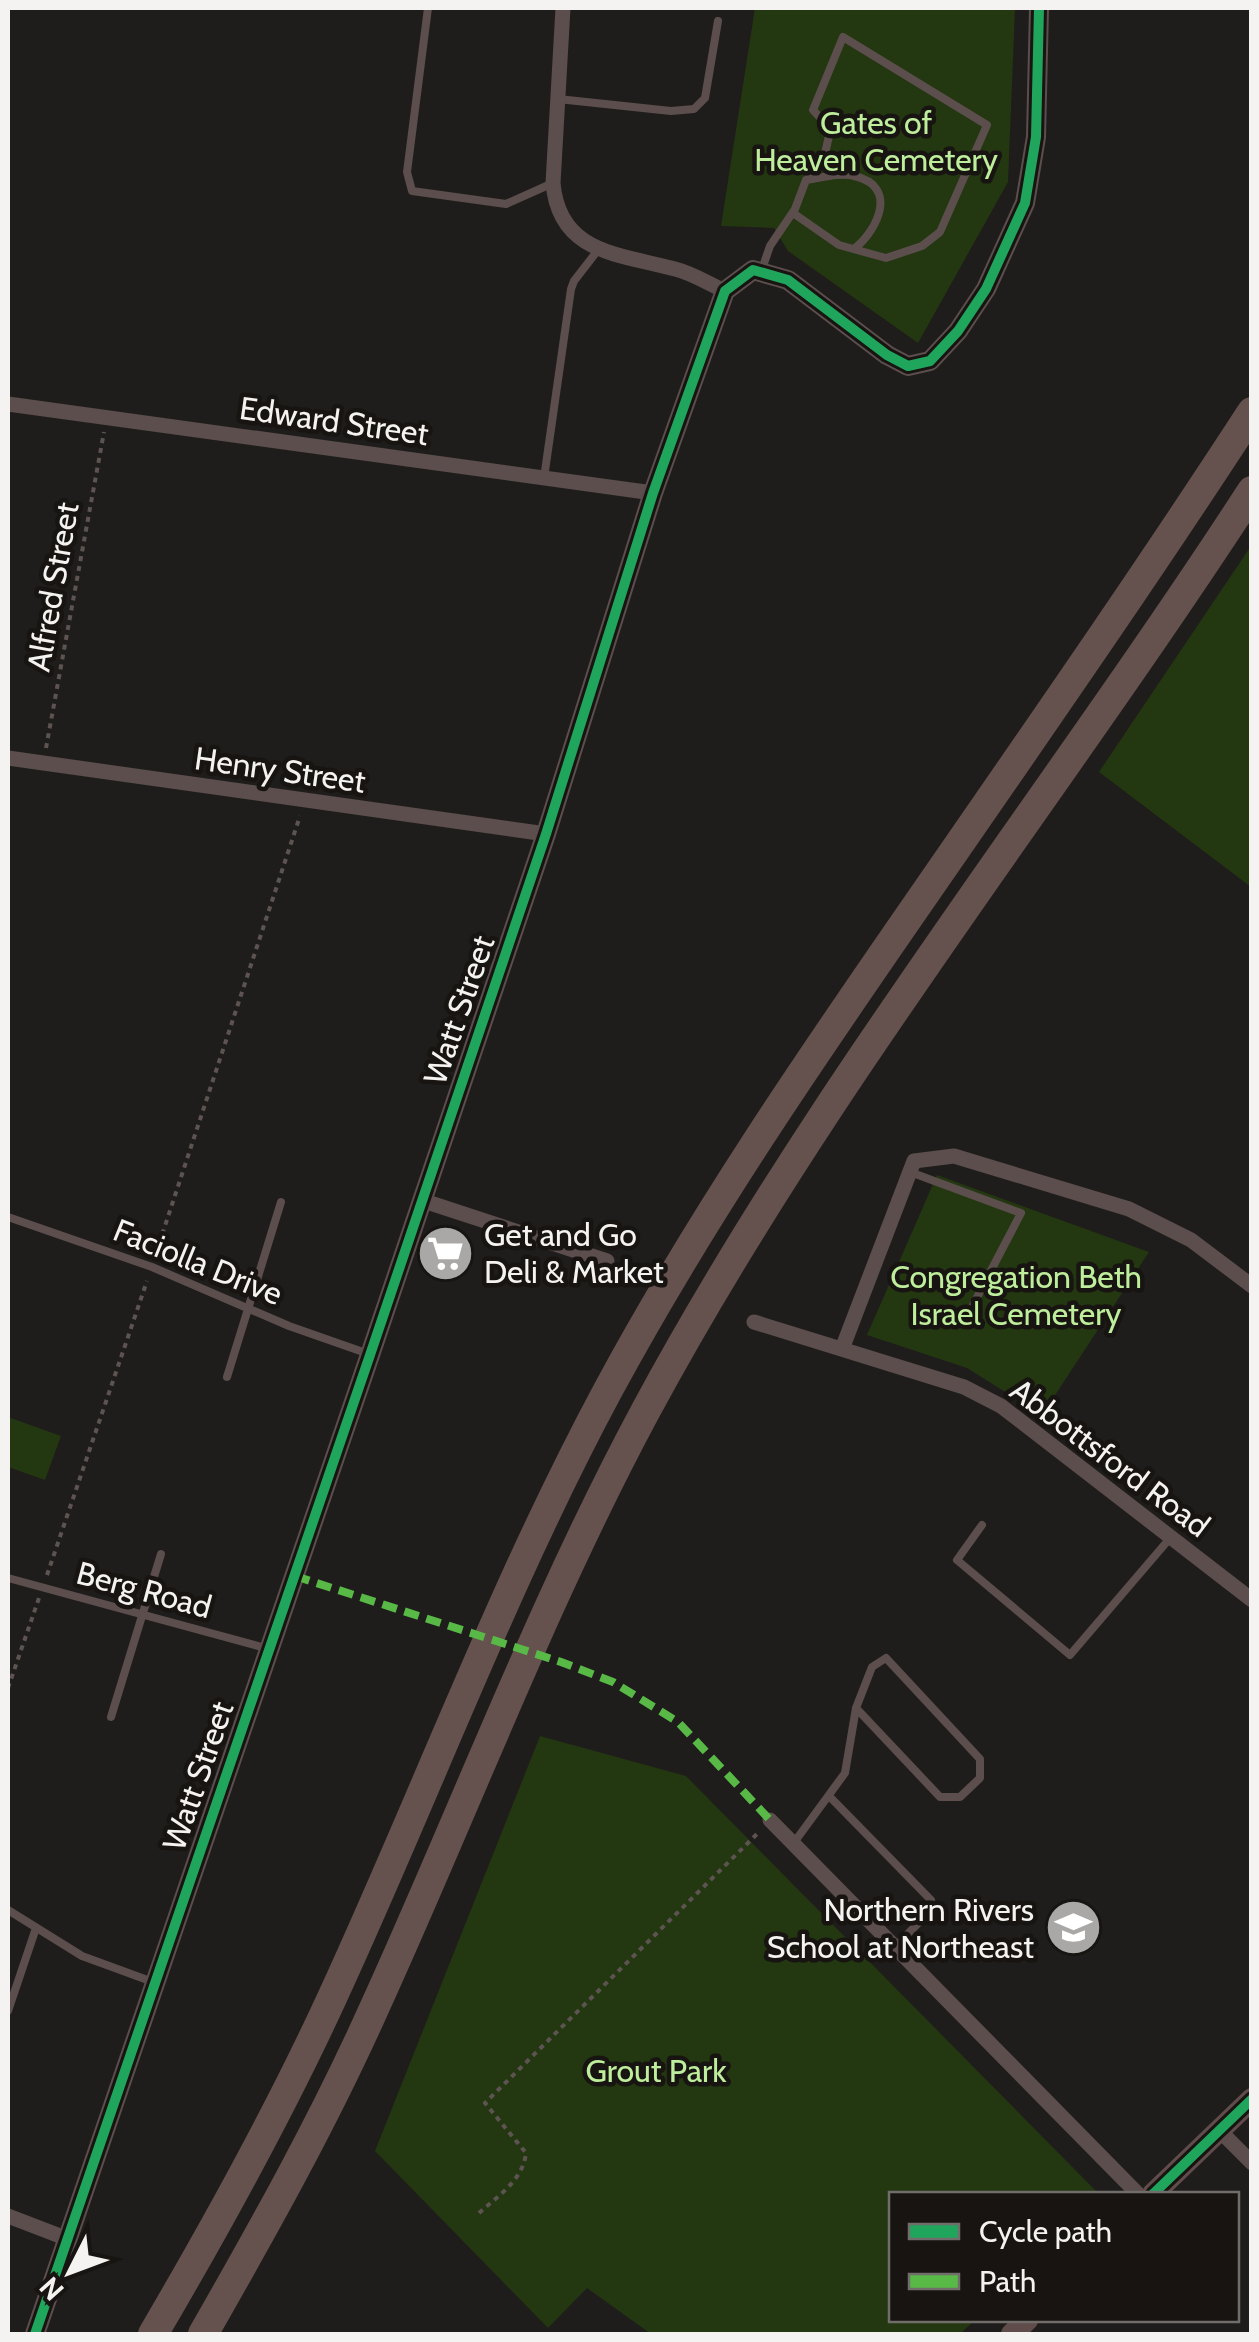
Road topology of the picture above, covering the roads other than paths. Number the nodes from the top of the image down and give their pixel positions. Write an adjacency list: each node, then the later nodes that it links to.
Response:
1 (428, 8): 7 (lane)
2 (563, 8): 5 (street)
3 (1039, 8): 11 (street)
4 (718, 21): 5 (lane)
5 (558, 99): 7 (street)
6 (806, 180): 8 (lane); 9 (lane); 9 (lane)
7 (552, 183): 10 (street)
8 (793, 212): 9 (lane); 11 (lane)
9 (854, 249)
10 (598, 250): 12 (street); 15 (lane)
11 (761, 272): 12 (street)
12 (725, 291): 17 (street, Watt Street)
13 (8, 404): 15 (street, Edward Street)
14 (1252, 412): 57 (highway)
15 (544, 478): 17 (street, Edward Street)
16 (1252, 491): 58 (highway)
17 (653, 493): 19 (street, Watt Street)
18 (8, 758): 19 (street, Henry Street)
19 (546, 834): 21 (street, Watt Street)
20 (910, 1172): 25 (street); 26 (lane); 29 (street)
21 (421, 1200): 24 (street); 30 (street, Watt Street)
22 (281, 1202): 27 (lane)
23 (8, 1217): 27 (lane, Faciolla Drive)
24 (607, 1262)
25 (1252, 1286)
26 (973, 1306)
27 (249, 1309): 30 (lane, Faciolla Drive); 31 (lane)
28 (754, 1322): 29 (street, Abbottsford Road)
29 (842, 1349): 33 (street, Abbottsford Road)
30 (370, 1355): 38 (street, Watt Street)
31 (227, 1377)
32 (982, 1525): 33 (lane)
33 (1171, 1538): 36 (street, Abbottsford Road)
34 (161, 1554): 37 (lane)
35 (8, 1578): 37 (lane, Berg Road)
36 (1252, 1600)
37 (144, 1616): 38 (lane, Berg Road); 40 (lane)
38 (269, 1649): 47 (street, Watt Street)
39 (856, 1708): 39 (lane); 41 (lane)
40 (111, 1716)
41 (829, 1796): 43 (lane); 46 (lane)
42 (770, 1820): 43 (street)
43 (793, 1844): 46 (street)
44 (8, 1910): 45 (lane)
45 (36, 1928): 47 (lane); 48 (lane)
46 (895, 1947): 52 (street)
47 (154, 1982): 55 (street, Watt Street)
48 (8, 2011)
49 (1252, 2099): 50 (main road)
50 (1218, 2130): 51 (street); 53 (main road)
51 (1252, 2163)
52 (1136, 2192)
53 (1155, 2192)
54 (8, 2216): 55 (street)
55 (68, 2239): 56 (street, Watt Street)
56 (34, 2334)
57 (153, 2334)
58 (202, 2334)

